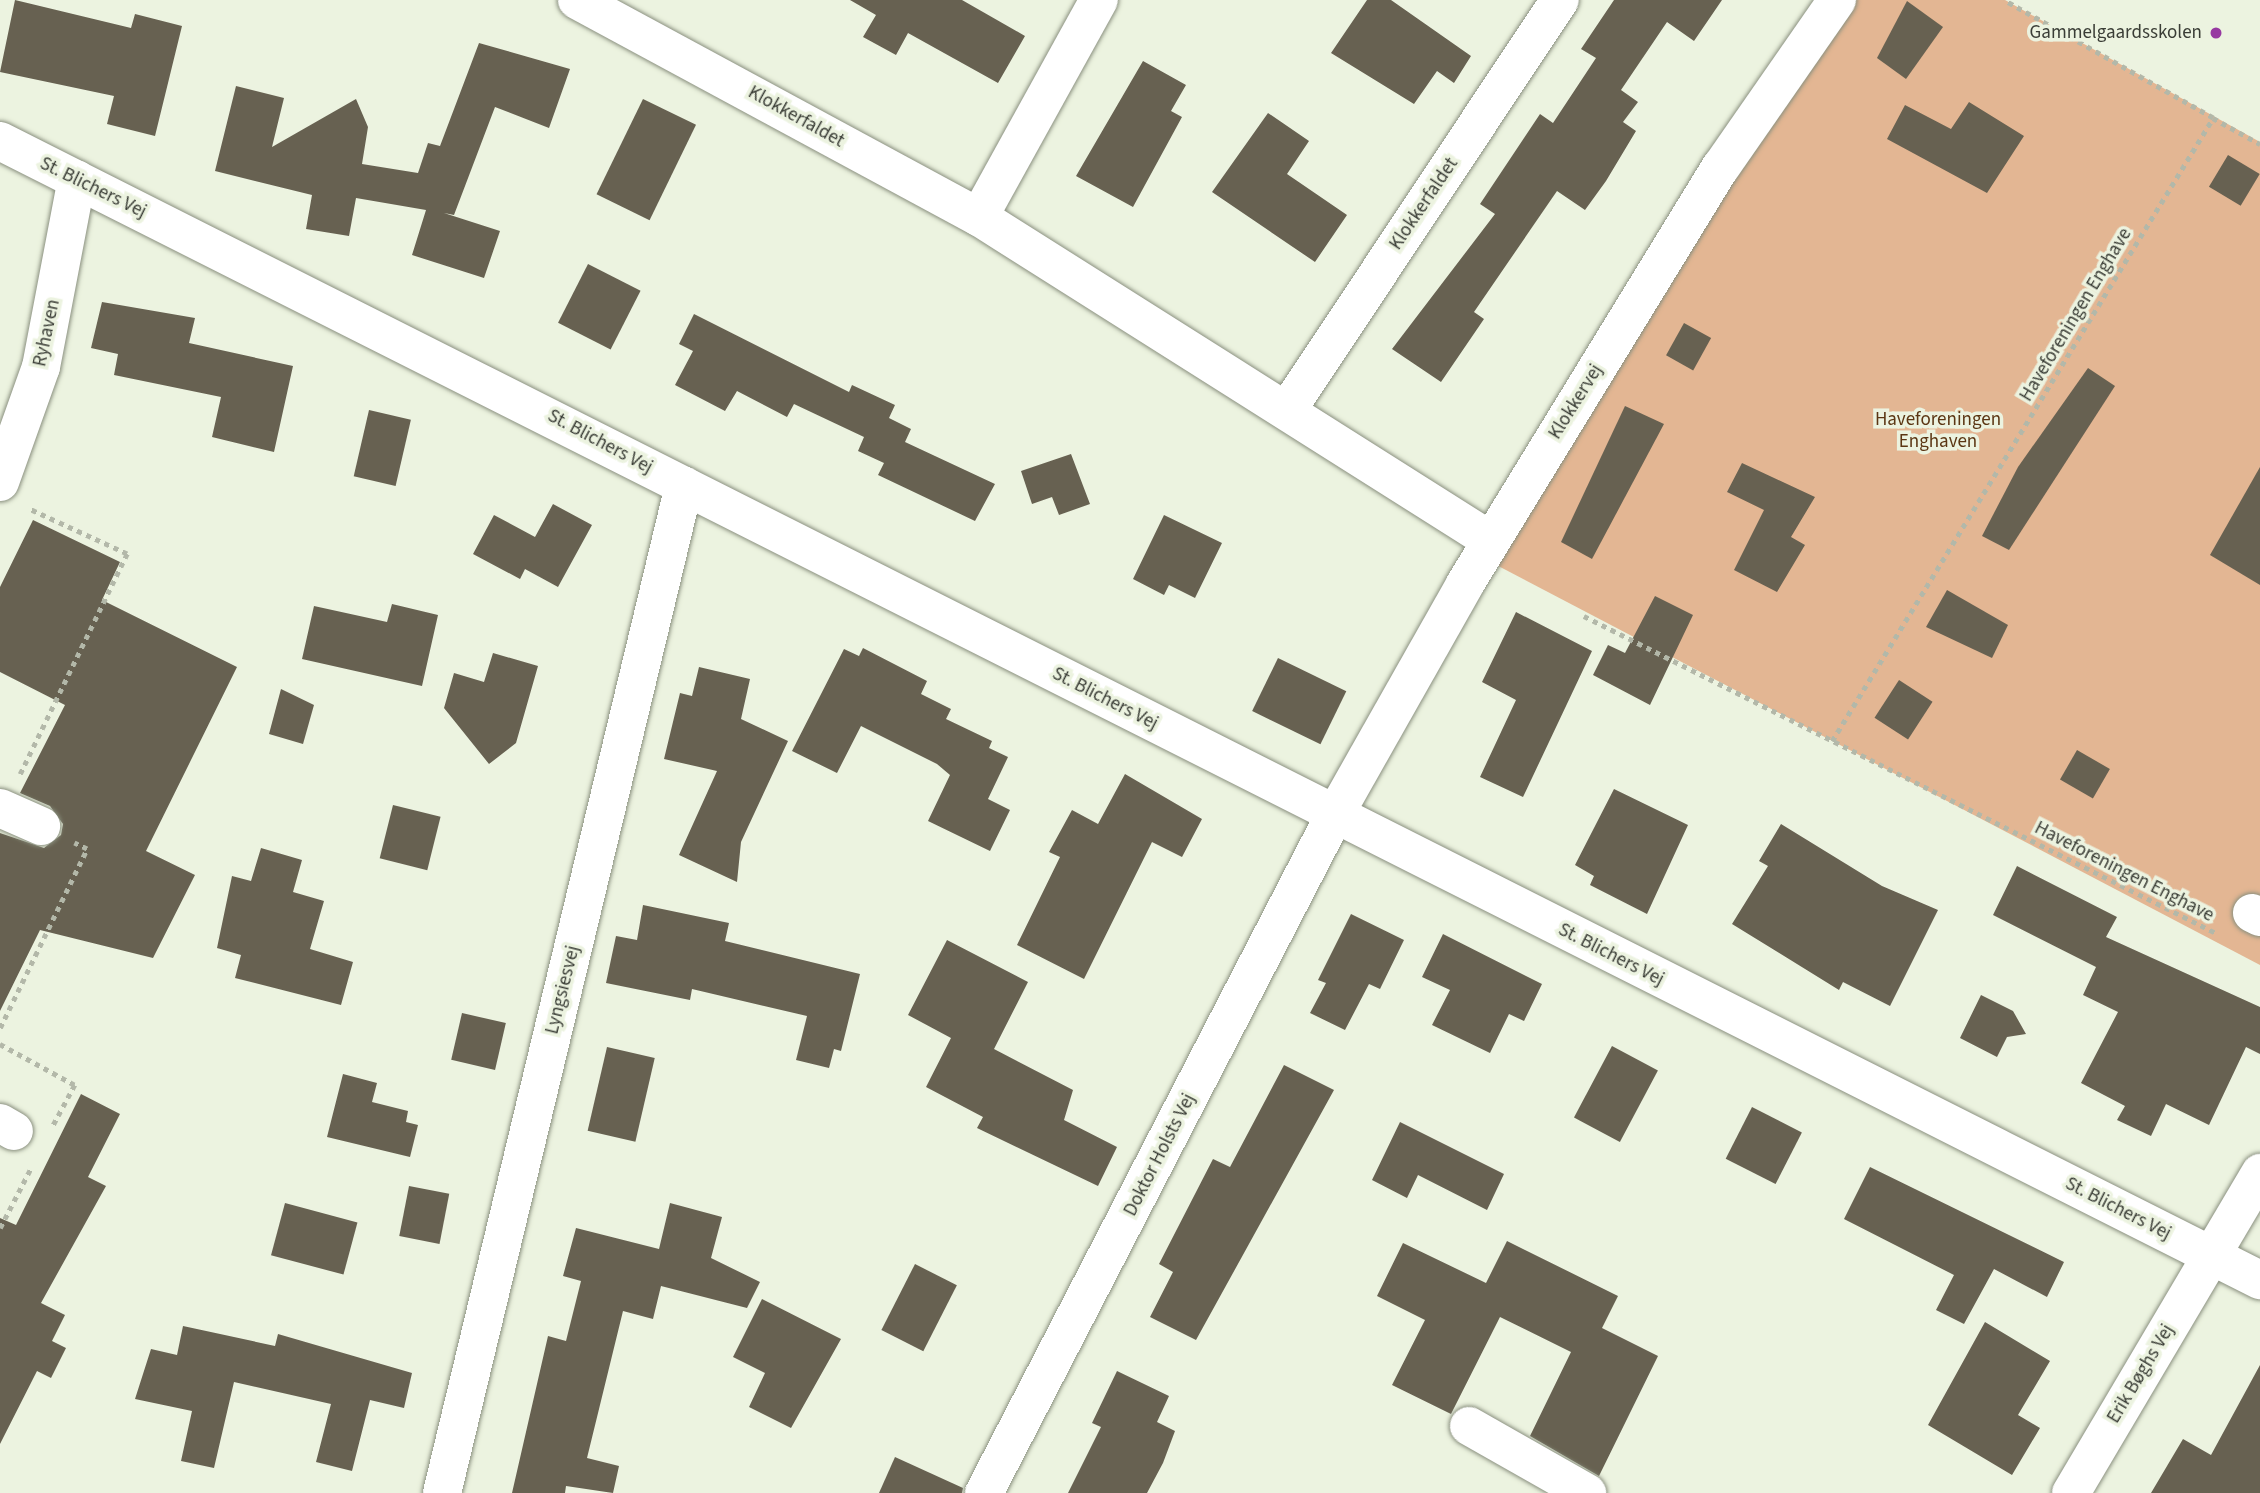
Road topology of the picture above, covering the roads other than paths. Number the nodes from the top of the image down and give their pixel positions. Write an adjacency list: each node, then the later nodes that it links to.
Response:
1 (576, 0): 5 (street, Klokkerfaldet)
2 (1099, 0): 8 (street)
3 (1560, 0): 9 (street, Klokkerfaldet)
4 (1837, 0): 12 (street, Klokkervej)
5 (618, 9): 8 (street, Klokkerfaldet)
6 (0, 141): 7 (street, St. Blichers Vej)
7 (77, 179): 10 (street, St. Blichers Vej); 11 (street, Ryhaven)
8 (979, 217): 9 (street, Klokkerfaldet)
9 (1288, 409): 12 (street, Klokkerfaldet)
10 (684, 486): 14 (street, St. Blichers Vej); 20 (street, Lyngsiesvej)
11 (13, 495)
12 (1490, 540): 14 (street, Klokkervej)
13 (2, 808): 15 (street)
14 (1335, 816): 17 (street, St. Blichers Vej); 21 (street, Doktor Holsts Vej)
15 (41, 826)
16 (2260, 1173): 17 (street)
17 (2211, 1256): 18 (street, St. Blichers Vej); 23 (street, Erik Bøghs Vej)
18 (2260, 1280)
19 (1469, 1426): 22 (street)
20 (442, 1493)
21 (984, 1493)
22 (1587, 1493)
23 (2071, 1493)

